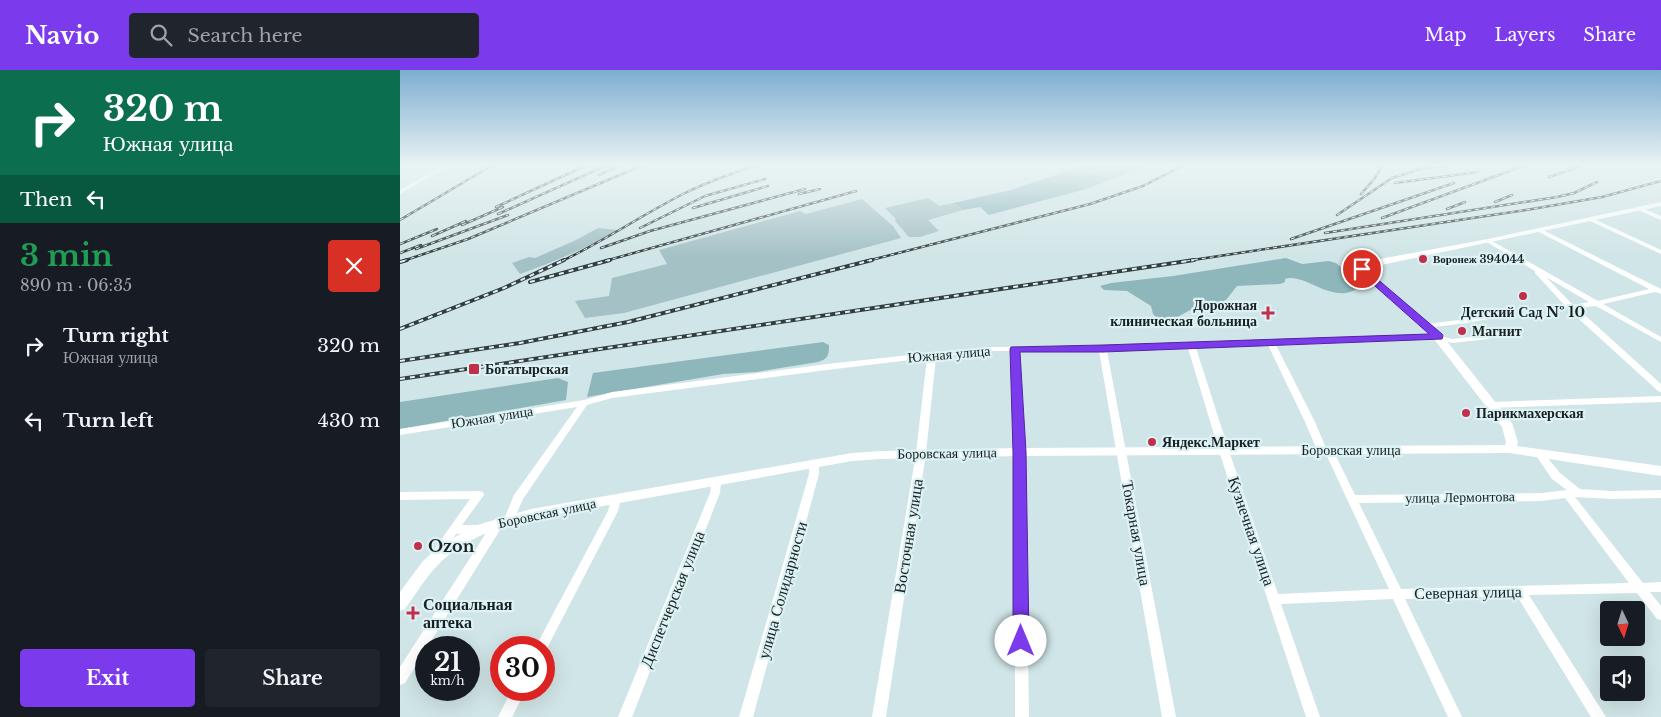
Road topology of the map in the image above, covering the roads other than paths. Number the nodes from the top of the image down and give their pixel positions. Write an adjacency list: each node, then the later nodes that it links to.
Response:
1 (1661, 204): 2 (street)
2 (1640, 209): 3 (street); 4 (street)
3 (1661, 218)
4 (1590, 219): 5 (street); 7 (street)
5 (1539, 230): 6 (street); 9 (street)
6 (1488, 241): 8 (street); 13 (street)
7 (1661, 252)
8 (1528, 264): 10 (street); 11 (street)
9 (1659, 290): 10 (street)
10 (1598, 303): 11 (street); 16 (street)
11 (1571, 307): 22 (street)
12 (1511, 312): 13 (street)
13 (1426, 326): 14 (street)
14 (1438, 336): 15 (street, Южная улица); 17 (street, Южная улица); 25 (street)
15 (1488, 338)
16 (1661, 340)
17 (1270, 342): 18 (street, Южная улица); 28 (street)
18 (1191, 345): 20 (street, Южная улица); 29 (street, Кузнечная улица)
19 (1015, 349): 20 (street, Южная улица); 21 (street, Южная улица); 30 (street)
20 (1103, 349): 31 (street, Токарная улица)
21 (932, 354): 24 (street, Южная улица); 33 (street, Восточная улица)
22 (1661, 389)
23 (1661, 398): 25 (street)
24 (584, 403): 26 (street, Южная улица); 42 (street)
25 (1492, 405): 27 (street)
26 (400, 432)
27 (1509, 449): 28 (street, Боровская улица); 32 (street)
28 (1326, 450): 29 (street, Боровская улица); 41 (street)
29 (1224, 451): 31 (street, Боровская улица); 50 (street, Кузнечная улица)
30 (1020, 452): 31 (street, Боровская улица); 33 (street, Боровская улица); 60 (street)
31 (1123, 452): 61 (street, Токарная улица)
32 (1538, 452): 35 (street); 37 (street)
33 (921, 453): 34 (street, Боровская улица); 59 (street, Восточная улица)
34 (814, 463): 36 (street, Боровская улица); 58 (street, улица Солидарности)
35 (1661, 471)
36 (716, 481): 40 (street, Боровская улица); 57 (street, Диспетчерская улица)
37 (1572, 494): 38 (street, улица Лермонтова); 41 (street, улица Лермонтова); 46 (street)
38 (1661, 494)
39 (400, 496): 44 (street)
40 (616, 499): 42 (street, Боровская улица); 53 (street)
41 (1352, 499): 49 (street)
42 (504, 521): 43 (street, Боровская улица); 54 (street)
43 (482, 529): 44 (street, Боровская улица); 45 (street, Боровская улица)
44 (453, 530): 45 (street)
45 (433, 560): 51 (street, Боровская улица)
46 (1639, 587): 47 (street, Северная улица); 48 (street, Северная улица); 52 (street)
47 (1661, 587)
48 (1520, 591): 49 (street, Северная улица); 64 (street)
49 (1396, 594): 50 (street, Северная улица); 63 (street)
50 (1275, 599): 62 (street, Кузнечная улица)
51 (400, 604)
52 (1661, 614)
53 (547, 636)
54 (400, 678)
55 (513, 701): 56 (street)
56 (505, 717)
57 (625, 717)
58 (746, 717)
59 (879, 717)
60 (1022, 717)
61 (1169, 717)
62 (1313, 717)
63 (1455, 717)
64 (1598, 717)

